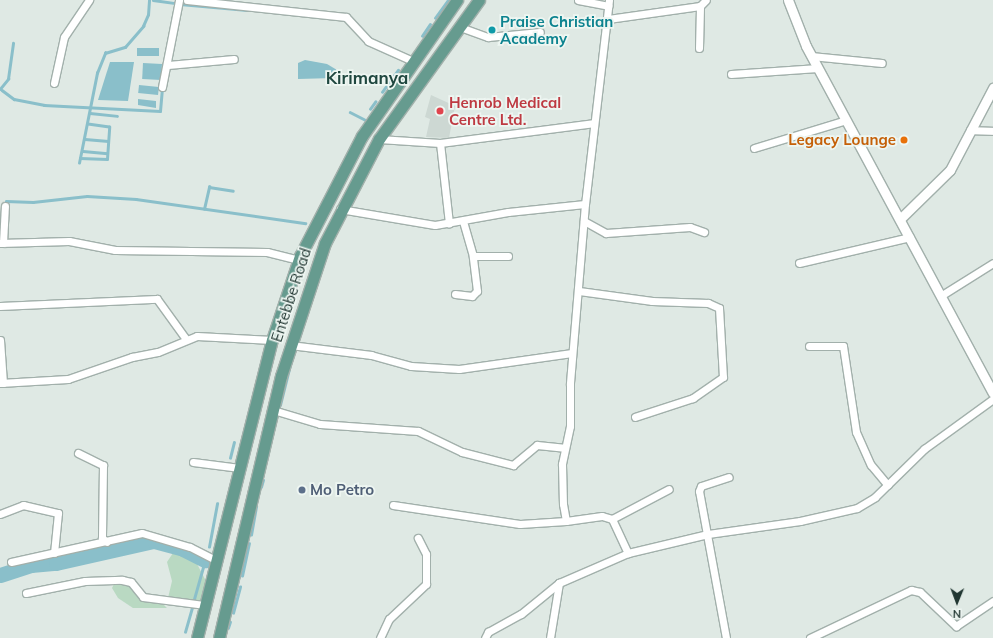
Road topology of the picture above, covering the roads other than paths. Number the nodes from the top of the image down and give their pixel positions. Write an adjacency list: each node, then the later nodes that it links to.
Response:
1 (89, 0): 23 (street)
2 (179, 0): 20 (street)
3 (187, 0): 9 (street)
4 (457, 0): 18 (main road, Entebbe Road)
5 (479, 0): 13 (main road, Entebbe Road)
6 (578, 0): 10 (street)
7 (706, 0): 11 (street)
8 (788, 0): 16 (street)
9 (270, 3): 18 (street)
10 (609, 3): 12 (street)
11 (700, 6): 12 (street); 15 (street)
12 (608, 19): 27 (street)
13 (460, 27): 14 (street); 30 (main road, Entebbe Road)
14 (540, 32)
15 (699, 48)
16 (812, 56): 19 (street); 21 (street)
17 (234, 59): 20 (street)
18 (412, 61): 45 (main road, Entebbe Road)
19 (882, 63)
20 (168, 65): 24 (street)
21 (818, 68): 22 (street); 26 (street)
22 (731, 74)
23 (54, 83)
24 (162, 87)
25 (993, 88): 28 (street)
26 (846, 120): 32 (street); 36 (street)
27 (593, 123): 31 (street); 33 (street)
28 (970, 130): 29 (street); 36 (street)
29 (993, 130)
30 (379, 139): 31 (street); 35 (main road, Entebbe Road)
31 (440, 143): 39 (street)
32 (754, 148)
33 (585, 204): 37 (street); 38 (street)
34 (5, 206): 42 (street)
35 (340, 209): 39 (street); 55 (main road, Entebbe Road)
36 (900, 219): 41 (street)
37 (463, 220): 39 (street); 43 (street)
38 (584, 222): 40 (street); 48 (street)
39 (449, 223)
40 (704, 232)
41 (910, 237): 46 (street); 50 (street)
42 (2, 243): 45 (street)
43 (473, 256): 44 (street); 49 (street)
44 (508, 256)
45 (299, 260): 54 (main road, Entebbe Road)
46 (799, 263)
47 (993, 263): 50 (street)
48 (579, 291): 57 (street); 62 (street)
49 (455, 294)
50 (942, 295): 59 (street)
51 (0, 306): 53 (street)
52 (0, 340): 58 (street)
53 (186, 340): 54 (street); 58 (street)
54 (272, 340): 66 (main road, Entebbe Road)
55 (290, 345): 57 (street); 61 (main road, Entebbe Road)
56 (809, 346): 68 (street)
57 (572, 353): 63 (street)
58 (1, 383)
59 (993, 392)
60 (993, 399): 68 (street)
61 (273, 410): 63 (street); 86 (main road, Entebbe Road)
62 (635, 417)
63 (564, 448): 73 (street)
64 (78, 453): 76 (street)
65 (193, 462): 66 (street)
66 (240, 468): 79 (main road, Entebbe Road)
67 (729, 477): 74 (street)
68 (888, 485): 74 (street)
69 (669, 489): 72 (street)
70 (394, 505): 73 (street)
71 (0, 514): 77 (street)
72 (612, 519): 73 (street); 78 (street)
73 (566, 521)
74 (708, 534): 78 (street); 90 (street)
75 (418, 538): 87 (street)
76 (107, 542): 77 (street); 79 (street)
77 (54, 553): 80 (street)
78 (628, 553): 81 (street)
79 (217, 561): 84 (main road, Entebbe Road)
80 (11, 562)
81 (559, 583): 88 (street); 89 (street)
82 (26, 593): 84 (street)
83 (993, 601): 91 (street)
84 (206, 605): 85 (main road, Entebbe Road)
85 (197, 638)
86 (219, 638)
87 (380, 638)
88 (485, 638)
89 (550, 638)
90 (726, 638)
91 (810, 638)

